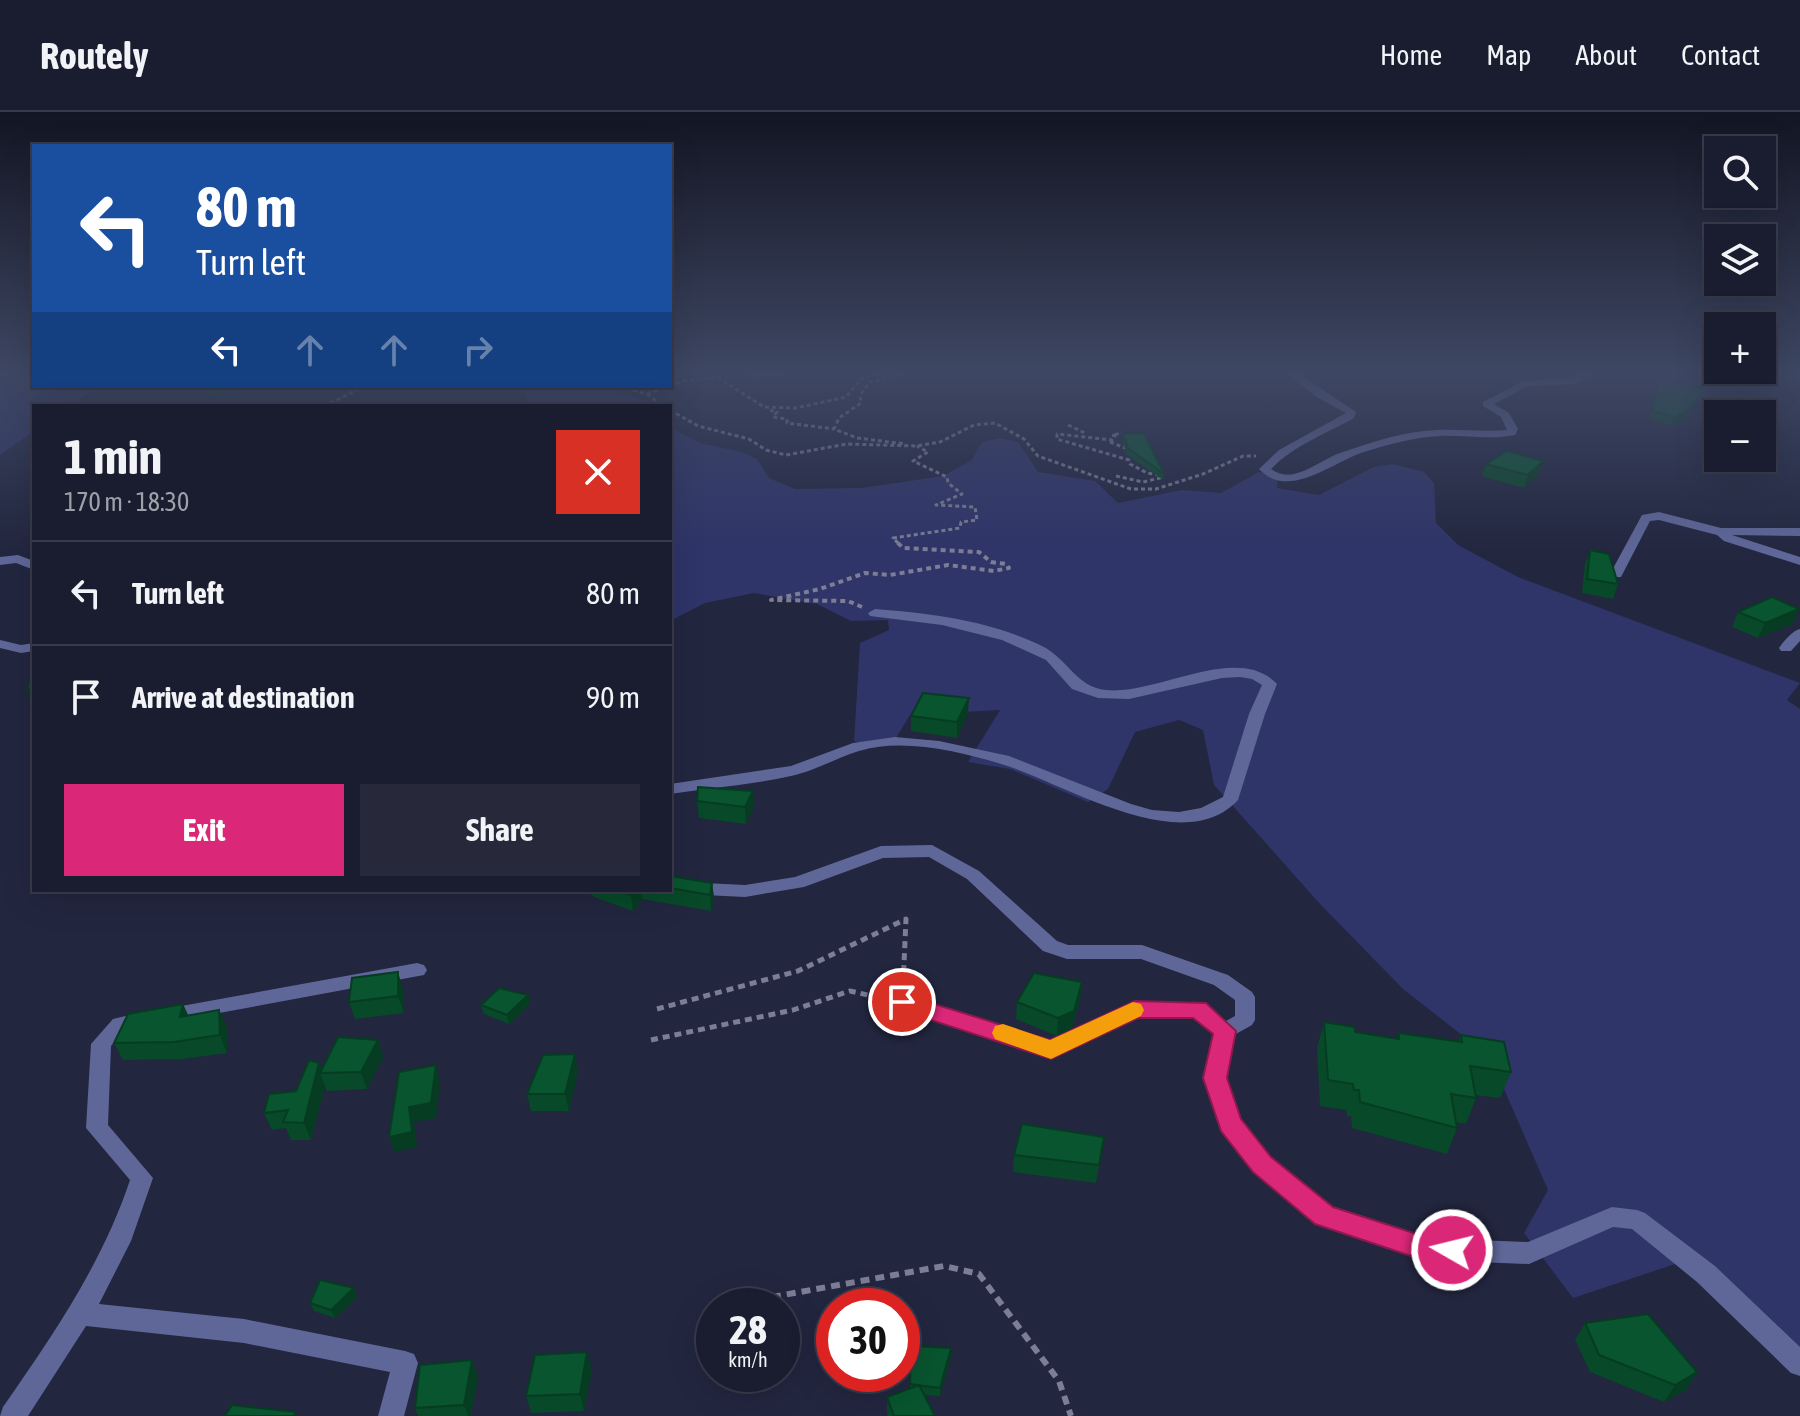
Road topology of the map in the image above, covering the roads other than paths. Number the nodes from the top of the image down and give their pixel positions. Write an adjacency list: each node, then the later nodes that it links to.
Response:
1 (1324, 432): 2 (street)
2 (1512, 432)
3 (1721, 532): 4 (street); 6 (street); 8 (street)
4 (1800, 532)
5 (0, 561): 7 (street)
6 (1800, 561)
7 (32, 565)
8 (1616, 574)
9 (875, 613): 14 (street)
10 (1800, 633): 13 (street)
11 (0, 644): 12 (street)
12 (32, 647)
13 (1786, 648)
14 (672, 789)
15 (672, 882): 18 (street)
16 (417, 970): 19 (street)
17 (902, 1002): 18 (street)
18 (1225, 1031): 20 (street)
19 (81, 1314): 21 (street); 22 (street)
20 (1800, 1364)
21 (12, 1416)
22 (391, 1416)

